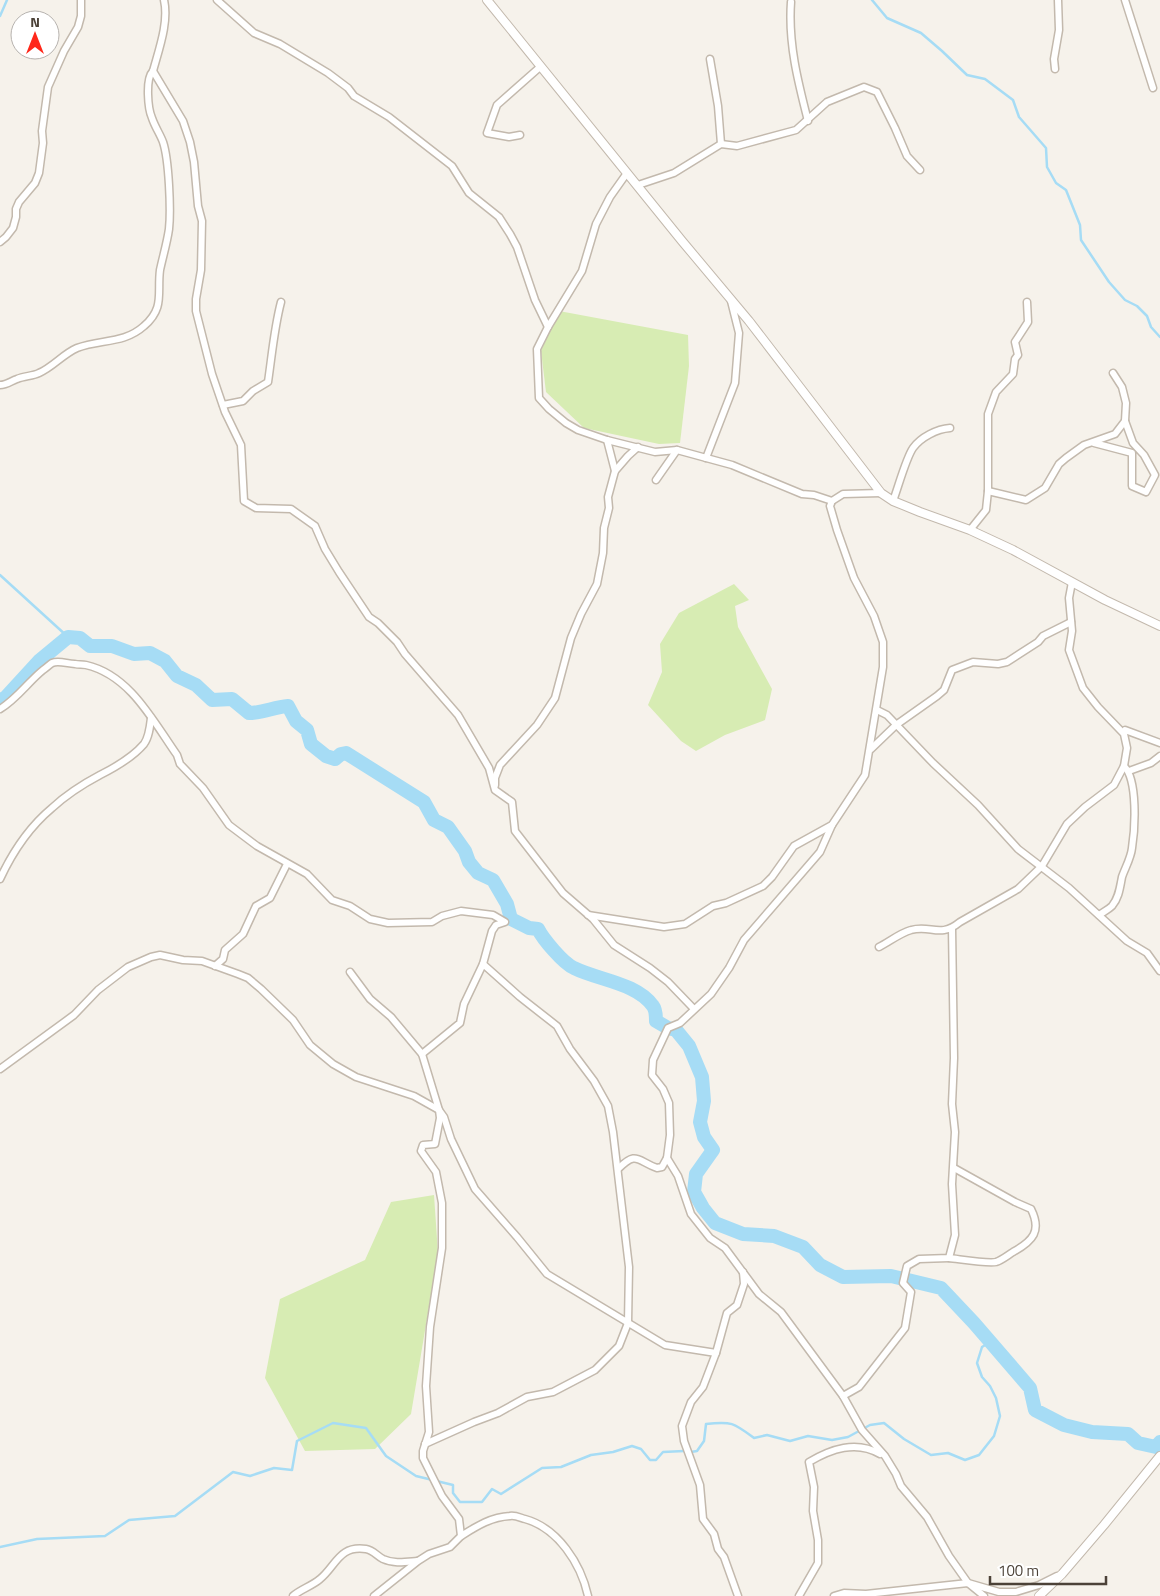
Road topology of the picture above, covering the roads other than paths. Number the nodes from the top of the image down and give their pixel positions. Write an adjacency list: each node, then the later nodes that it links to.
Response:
1 (81, 0): 21 (street)
2 (164, 0): 13 (street)
3 (217, 0): 25 (street)
4 (486, 0): 9 (street)
5 (493, 0): 9 (street)
6 (1058, 0): 12 (street)
7 (1125, 0): 14 (street)
8 (791, 2): 15 (street)
9 (498, 14): 11 (street)
10 (710, 59): 17 (street)
11 (540, 68): 16 (street); 19 (street)
12 (1055, 69)
13 (153, 71): 27 (street); 28 (street)
14 (1153, 88)
15 (808, 121): 17 (street); 18 (street)
16 (520, 135)
17 (721, 144): 20 (street)
18 (920, 170)
19 (627, 173): 20 (street); 25 (street)
20 (638, 185): 22 (street)
21 (0, 242)
22 (730, 298): 37 (street); 41 (street)
23 (281, 302): 28 (street)
24 (1027, 302): 40 (street)
25 (548, 327): 31 (street)
26 (1113, 373): 29 (street)
27 (0, 385)
28 (223, 405): 57 (street)
29 (1125, 421): 32 (street); 36 (street)
30 (950, 428): 43 (street)
31 (607, 440): 33 (street); 38 (street)
32 (1094, 443): 35 (street); 40 (street)
33 (638, 447): 34 (street); 38 (street)
34 (677, 450): 37 (street); 39 (street)
35 (1132, 453): 36 (street); 36 (street)
36 (1144, 456)
37 (706, 458): 42 (street)
38 (615, 471): 57 (street)
39 (656, 480)
40 (988, 491): 44 (street)
41 (881, 493): 42 (street); 43 (street)
42 (832, 501): 49 (street)
43 (893, 501): 44 (street)
44 (970, 530): 45 (street)
45 (1072, 582): 46 (street); 47 (street)
46 (1071, 622): 51 (street); 56 (street)
47 (1160, 626)
48 (0, 708): 50 (street)
49 (877, 710): 51 (street); 54 (street)
50 (151, 718): 59 (street); 61 (street)
51 (896, 725): 54 (street); 60 (street)
52 (1125, 730): 53 (street)
53 (1160, 744)
54 (870, 750): 58 (street)
55 (1160, 756): 56 (street)
56 (1126, 768): 60 (street); 63 (street)
57 (495, 790): 62 (street)
58 (832, 825): 62 (street); 70 (street)
59 (287, 864): 66 (street); 67 (street)
60 (1042, 866): 63 (street); 64 (street)
61 (0, 879)
62 (587, 915): 70 (street)
63 (1099, 915): 68 (street)
64 (952, 928): 65 (street); 75 (street)
65 (879, 947)
66 (483, 964): 71 (street); 76 (street)
67 (215, 966): 72 (street); 73 (street)
68 (1160, 971)
69 (350, 972): 71 (street)
70 (694, 1009): 74 (street)
71 (422, 1054): 73 (street)
72 (0, 1069)
73 (438, 1110): 79 (street); 82 (street)
74 (667, 1158): 76 (street); 78 (street)
75 (954, 1168): 77 (street); 77 (street)
76 (618, 1169): 79 (street)
77 (949, 1258): 81 (street)
78 (743, 1272): 80 (street); 81 (street)
79 (628, 1324): 80 (street); 82 (street)
80 (716, 1353): 92 (street)
81 (843, 1396): 83 (street)
82 (425, 1444): 85 (street)
83 (885, 1456): 88 (street); 93 (street)
84 (1160, 1456): 87 (street)
85 (462, 1536): 86 (street); 91 (street)
86 (418, 1561): 89 (street); 90 (street)
87 (1062, 1574): 88 (street); 98 (street)
88 (968, 1583): 95 (street); 96 (street); 97 (street)
89 (293, 1596)
90 (374, 1596)
91 (588, 1596)
92 (738, 1596)
93 (799, 1596): 94 (street)
94 (804, 1596)
95 (834, 1596)
96 (975, 1596)
97 (984, 1596)
98 (1039, 1596)

